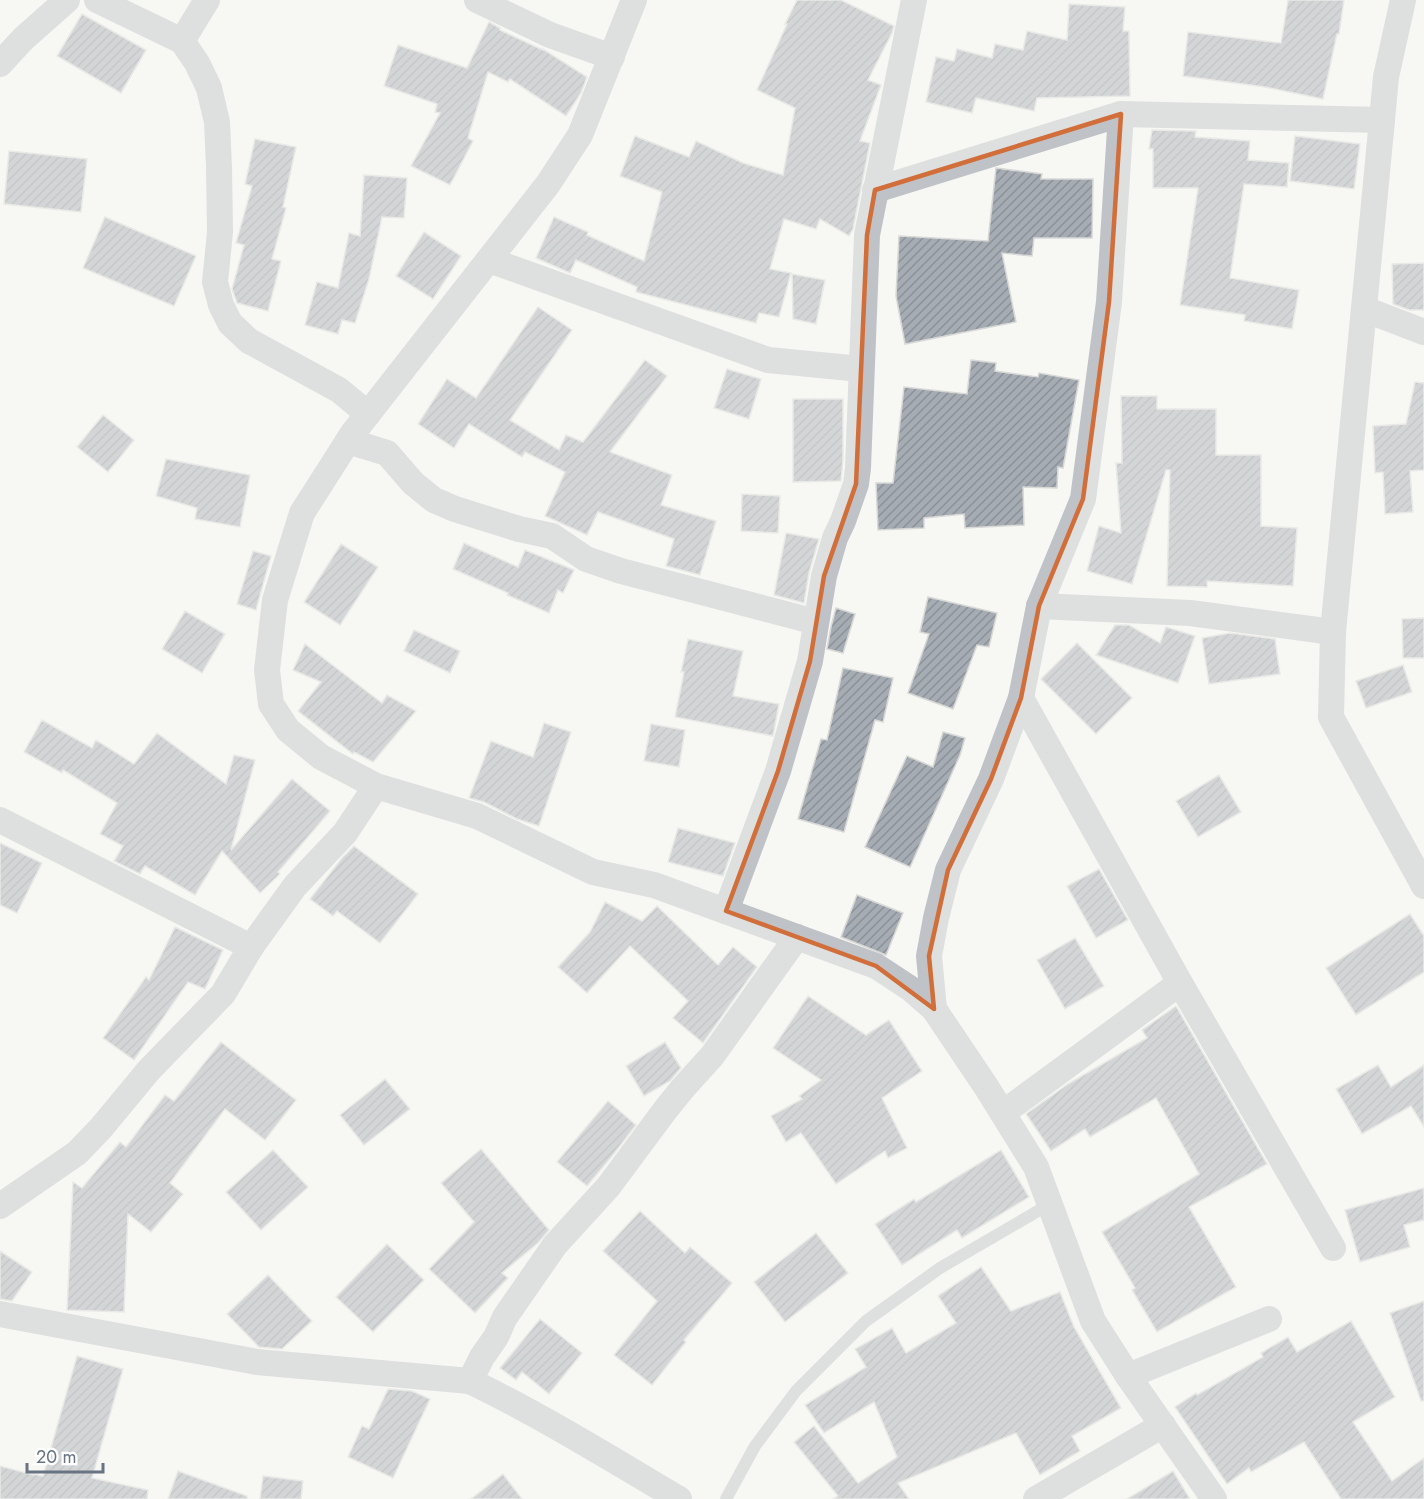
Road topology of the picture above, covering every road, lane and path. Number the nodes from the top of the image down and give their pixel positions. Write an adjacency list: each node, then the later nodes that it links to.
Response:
1 (67, 0): 10 (street)
2 (98, 0): 8 (street)
3 (207, 0): 8 (street)
4 (477, 0): 9 (street)
5 (634, 0): 9 (street)
6 (914, 0): 13 (street)
7 (1403, 0): 12 (street)
8 (182, 41): 18 (street)
9 (612, 57): 14 (street)
10 (0, 64)
11 (1121, 114): 12 (street); 13 (street); 20 (street)
12 (1382, 120): 15 (street)
13 (875, 190): 17 (street)
14 (489, 260): 17 (street); 18 (street)
15 (1364, 309): 16 (street); 22 (street)
16 (1424, 332)
17 (861, 369): 21 (street)
18 (368, 414): 19 (street)
19 (348, 441): 21 (street); 24 (street)
20 (1040, 606): 22 (street); 23 (street)
21 (816, 622): 27 (street)
22 (1333, 632): 26 (street)
23 (1021, 698): 30 (street); 31 (street)
24 (376, 786): 27 (street); 29 (street)
25 (0, 820): 29 (street)
26 (1424, 886)
27 (726, 911): 28 (street)
28 (796, 937): 31 (street); 39 (street)
29 (251, 947): 34 (street)
30 (1180, 983): 32 (street); 35 (street)
31 (934, 1009): 32 (street)
32 (1003, 1113): 33 (street)
33 (1050, 1204): 38 (street); 42 (lane)
34 (0, 1206)
35 (1334, 1248)
36 (0, 1314): 39 (street)
37 (1269, 1319): 38 (street)
38 (1128, 1376): 40 (street)
39 (470, 1381): 41 (street)
40 (1163, 1425): 43 (street); 44 (street)
41 (679, 1499)
42 (726, 1499)
43 (1036, 1499)
44 (1214, 1499)

